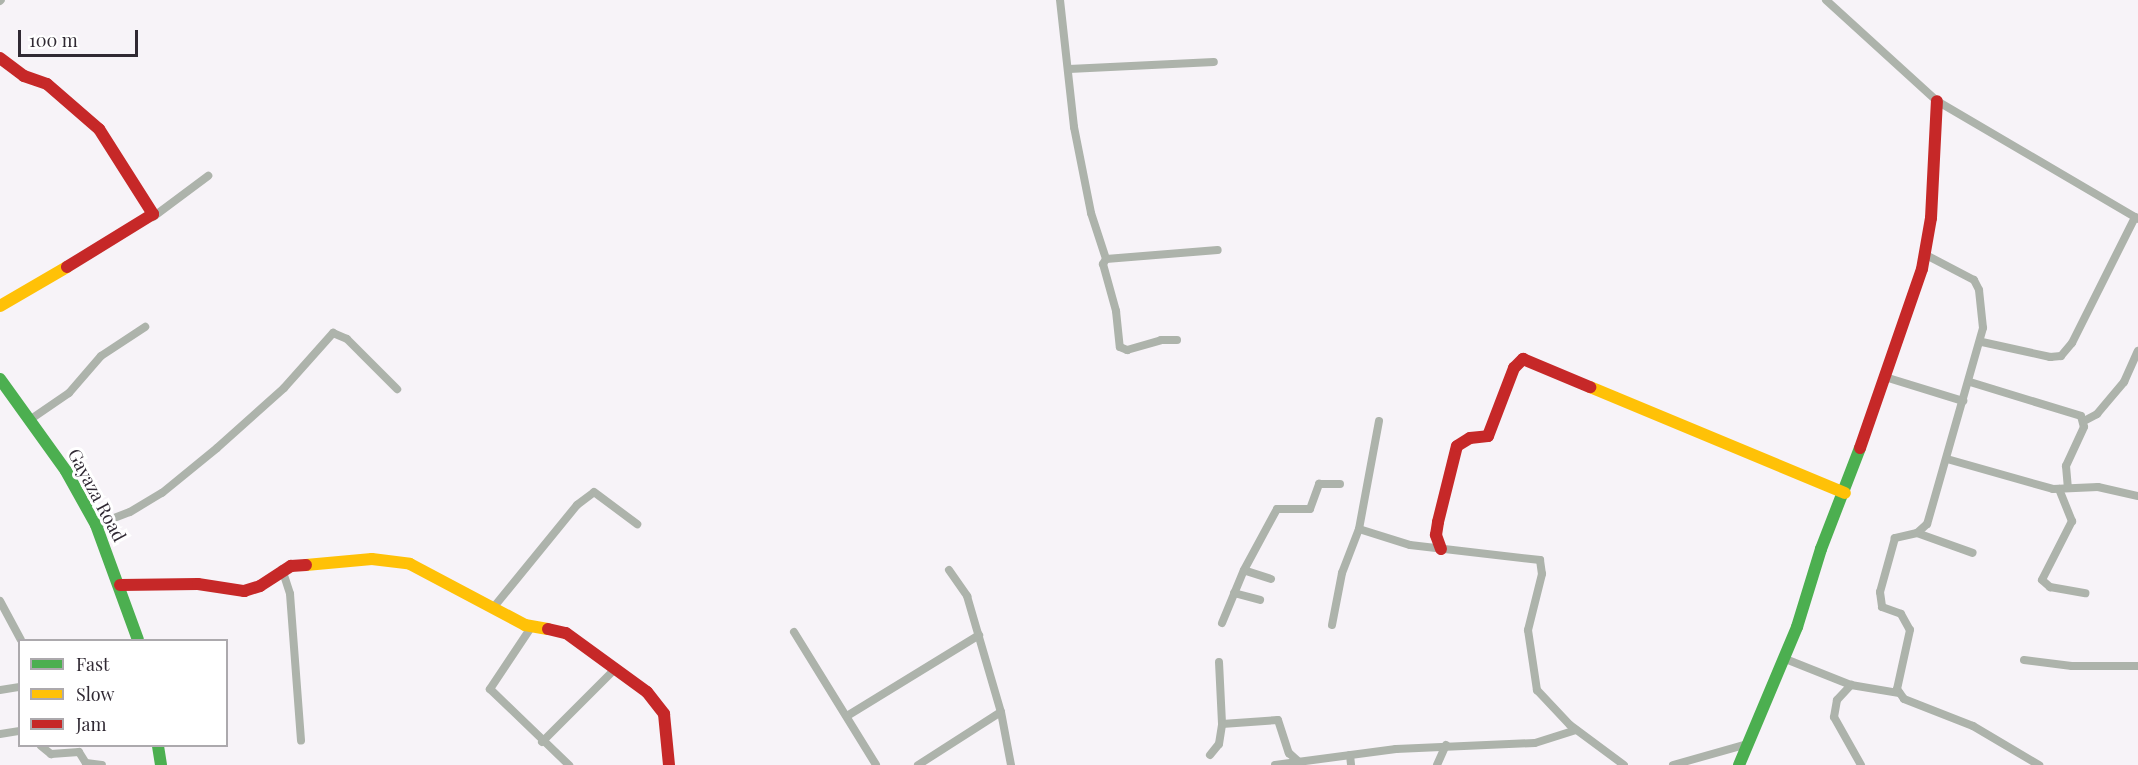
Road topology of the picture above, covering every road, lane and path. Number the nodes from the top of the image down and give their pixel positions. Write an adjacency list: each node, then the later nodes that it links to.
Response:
1 (1060, 0): 5 (street)
2 (1826, 0): 6 (street)
3 (0, 58): 8 (street)
4 (1214, 62): 5 (street)
5 (1069, 69): 12 (street)
6 (1937, 101): 9 (street); 11 (street)
7 (208, 176): 8 (street)
8 (153, 217): 13 (street)
9 (2136, 218): 16 (street)
10 (1218, 250): 12 (street)
11 (1926, 255): 16 (street); 18 (street)
12 (1106, 259): 15 (street)
13 (0, 306)
14 (145, 327): 23 (street)
15 (1177, 340)
16 (1982, 342): 20 (street)
17 (2138, 351): 25 (street)
18 (1885, 377): 22 (street); 29 (street)
19 (0, 379): 23 (street, Gayaza Road)
20 (1970, 382): 22 (street); 25 (street)
21 (397, 389): 32 (street)
22 (1963, 401): 26 (street)
23 (31, 419): 32 (street, Gayaza Road)
24 (1379, 421): 33 (street)
25 (2084, 421): 28 (street)
26 (1947, 459): 28 (street); 34 (street)
27 (1341, 484): 39 (street)
28 (2064, 489): 30 (street); 43 (street)
29 (1845, 493): 35 (street); 54 (street)
30 (2138, 496)
31 (637, 524): 46 (street)
32 (96, 525): 41 (street, Gayaza Road)
33 (1359, 529): 35 (street); 49 (street)
34 (1917, 533): 36 (street); 62 (street)
35 (1441, 549): 66 (street)
36 (1973, 552)
37 (282, 569): 41 (street); 46 (street); 69 (street)
38 (948, 570): 51 (street)
39 (1244, 570): 40 (street); 42 (street)
40 (1271, 579)
41 (120, 585): 53 (street, Gayaza Road)
42 (1234, 593): 44 (street); 47 (street)
43 (2085, 593)
44 (1260, 600)
45 (0, 601): 52 (street)
46 (493, 608): 48 (street)
47 (1222, 623)
48 (532, 626): 58 (street); 70 (street)
49 (1332, 626)
50 (794, 632): 64 (street)
51 (979, 635): 63 (street); 64 (street)
52 (20, 639)
53 (138, 639)
54 (1783, 658): 59 (street); 71 (street)
55 (2024, 660): 57 (street)
56 (1219, 662): 65 (street)
57 (2138, 666)
58 (616, 668): 70 (street); 81 (street)
59 (1851, 685): 62 (street); 91 (street)
60 (18, 687): 61 (street)
61 (0, 690)
62 (1899, 693): 92 (street)
63 (1001, 712): 83 (street); 84 (street)
64 (847, 716): 82 (street)
65 (1222, 724): 75 (street); 77 (street)
66 (1576, 730): 72 (street); 88 (street)
67 (18, 731): 68 (street)
68 (0, 734)
69 (301, 741)
70 (542, 742): 80 (street)
71 (1747, 744): 89 (street); 90 (street)
72 (1446, 745): 76 (street); 87 (street)
73 (41, 747): 78 (street)
74 (158, 747): 79 (street)
75 (1210, 755)
76 (1350, 755): 77 (street); 86 (street)
77 (1298, 761): 85 (street)
78 (102, 765)
79 (161, 765)
80 (569, 765)
81 (669, 765)
82 (876, 765)
83 (918, 765)
84 (1011, 765)
85 (1275, 765)
86 (1351, 765)
87 (1437, 765)
88 (1624, 765)
89 (1673, 765)
90 (1739, 765)
91 (1861, 765)
92 (2039, 765)

